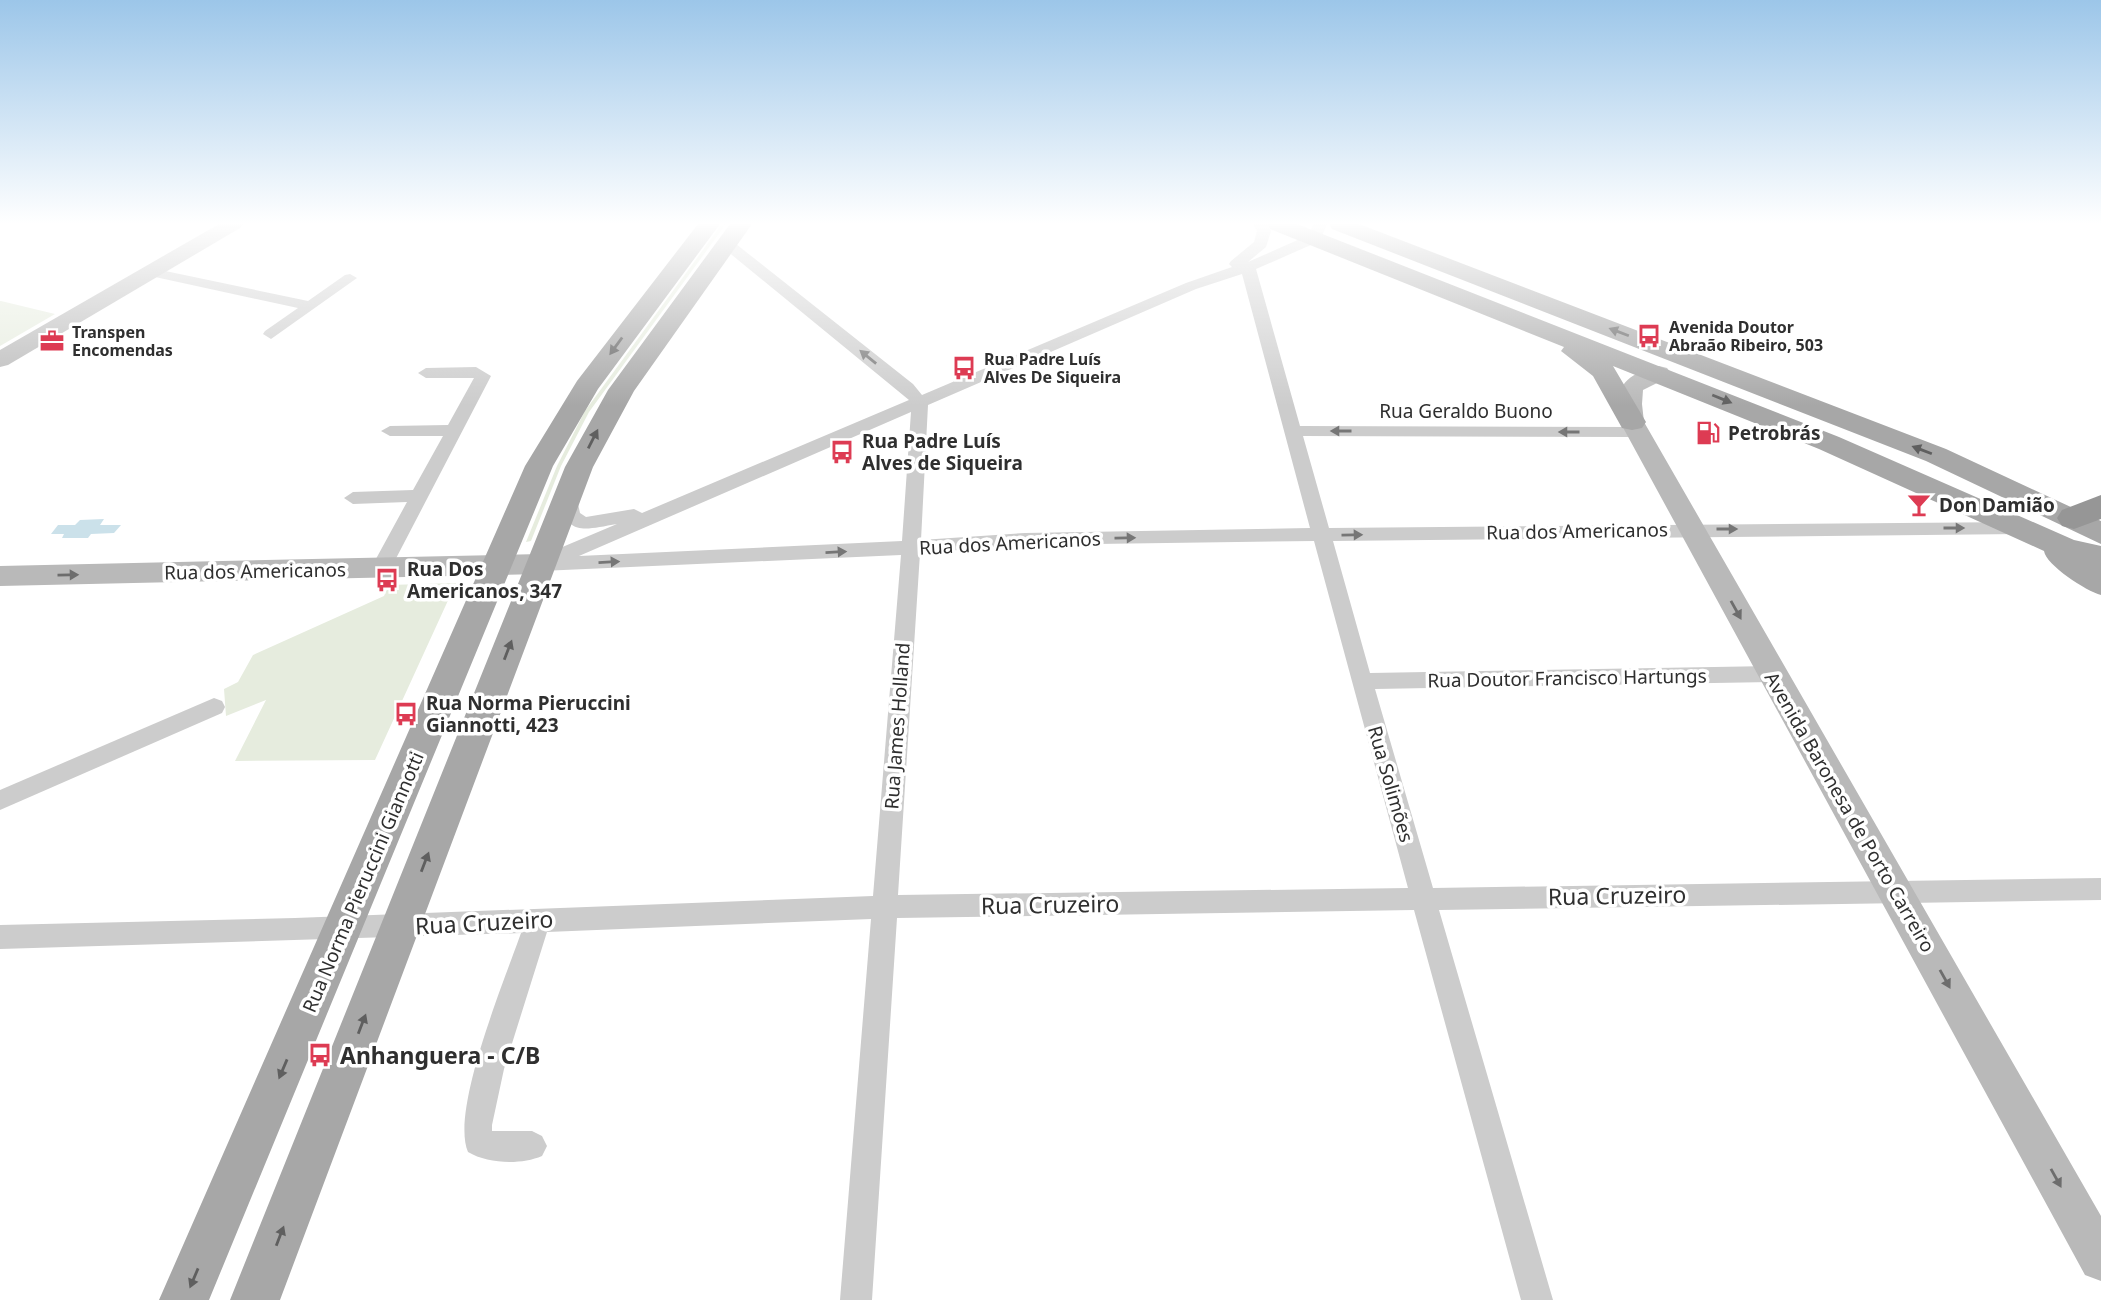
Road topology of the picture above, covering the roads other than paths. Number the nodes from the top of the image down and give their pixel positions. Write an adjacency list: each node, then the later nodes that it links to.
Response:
1 (129, 285): 14 (main road)
2 (211, 285): 11 (street)
3 (341, 285): 11 (street)
4 (671, 285): 34 (main road, Rua Norma Pieruccini Giannotti, one-way to 34)
5 (689, 285): 23 (main road, one-way to 5)
6 (788, 285): 18 (street, one-way to 6)
7 (1194, 285): 18 (street)
8 (1253, 285): 22 (street, Rua Solimões)
9 (1438, 285): 12 (main road)
10 (1496, 285): 17 (main road, one-way to 10)
11 (311, 306): 13 (street)
12 (1517, 320): 16 (main road); 19 (main road)
13 (271, 334)
14 (0, 360)
15 (426, 373): 20 (street)
16 (1658, 373): 17 (main road); 19 (main road, Avenida Baronesa de Porto Carreiro); 28 (main road, one-way to 28)
17 (1783, 396): 27 (main road, one-way to 17)
18 (919, 402): 26 (street); 31 (street, Rua James Holland)
19 (1634, 427): 22 (street, Rua Geraldo Buono, one-way to 22); 29 (main road, Avenida Baronesa de Porto Carreiro)
20 (454, 430): 21 (street); 24 (street)
21 (390, 431)
22 (1294, 431): 30 (street, Rua Solimões)
23 (568, 494): 26 (street); 33 (main road)
24 (420, 496): 25 (street); 35 (street)
25 (353, 498)
26 (667, 508): 33 (street)
27 (2092, 519)
28 (2021, 528): 29 (street, Rua dos Americanos, one-way to 28); 32 (main road); 37 (main road)
29 (1691, 529): 30 (street, Rua dos Americanos, one-way to 29); 38 (main road, Avenida Baronesa de Porto Carreiro, one-way to 38)
30 (1323, 535): 31 (street, Rua dos Americanos, one-way to 30); 39 (street, Rua Solimões)
31 (910, 547): 33 (street, Rua dos Americanos, one-way to 31); 45 (street, Rua James Holland)
32 (2101, 557)
33 (541, 564): 34 (main road, Rua dos Americanos); 47 (main road, one-way to 33)
34 (498, 565): 35 (main road, Rua dos Americanos); 48 (main road, Rua Norma Pieruccini Giannotti)
35 (381, 568): 36 (main road, Rua dos Americanos, one-way to 35)
36 (0, 576)
37 (2101, 584)
38 (1772, 674): 39 (street, Rua Doutor Francisco Hartungs); 43 (main road, Avenida Baronesa de Porto Carreiro)
39 (1362, 681): 44 (street, Rua Solimões)
40 (214, 707): 41 (street)
41 (0, 800)
42 (2099, 891): 43 (street, Rua Cruzeiro)
43 (1896, 892): 44 (street, Rua Cruzeiro); 51 (main road, Avenida Baronesa de Porto Carreiro, one-way to 51)
44 (1423, 898): 45 (street, Rua Cruzeiro); 55 (street, Rua Solimões)
45 (883, 907): 46 (street, Rua Cruzeiro); 54 (street, Rua James Holland)
46 (538, 919): 47 (street, Rua Cruzeiro); 50 (street)
47 (400, 925): 48 (street, Rua Cruzeiro); 53 (main road, one-way to 47)
48 (343, 928): 49 (street, Rua Cruzeiro); 52 (main road, Rua Norma Pieruccini Giannotti, one-way to 52)
49 (0, 937)
50 (532, 1146)
51 (2101, 1259)
52 (184, 1300)
53 (255, 1300)
54 (856, 1300)
55 (1536, 1300)

